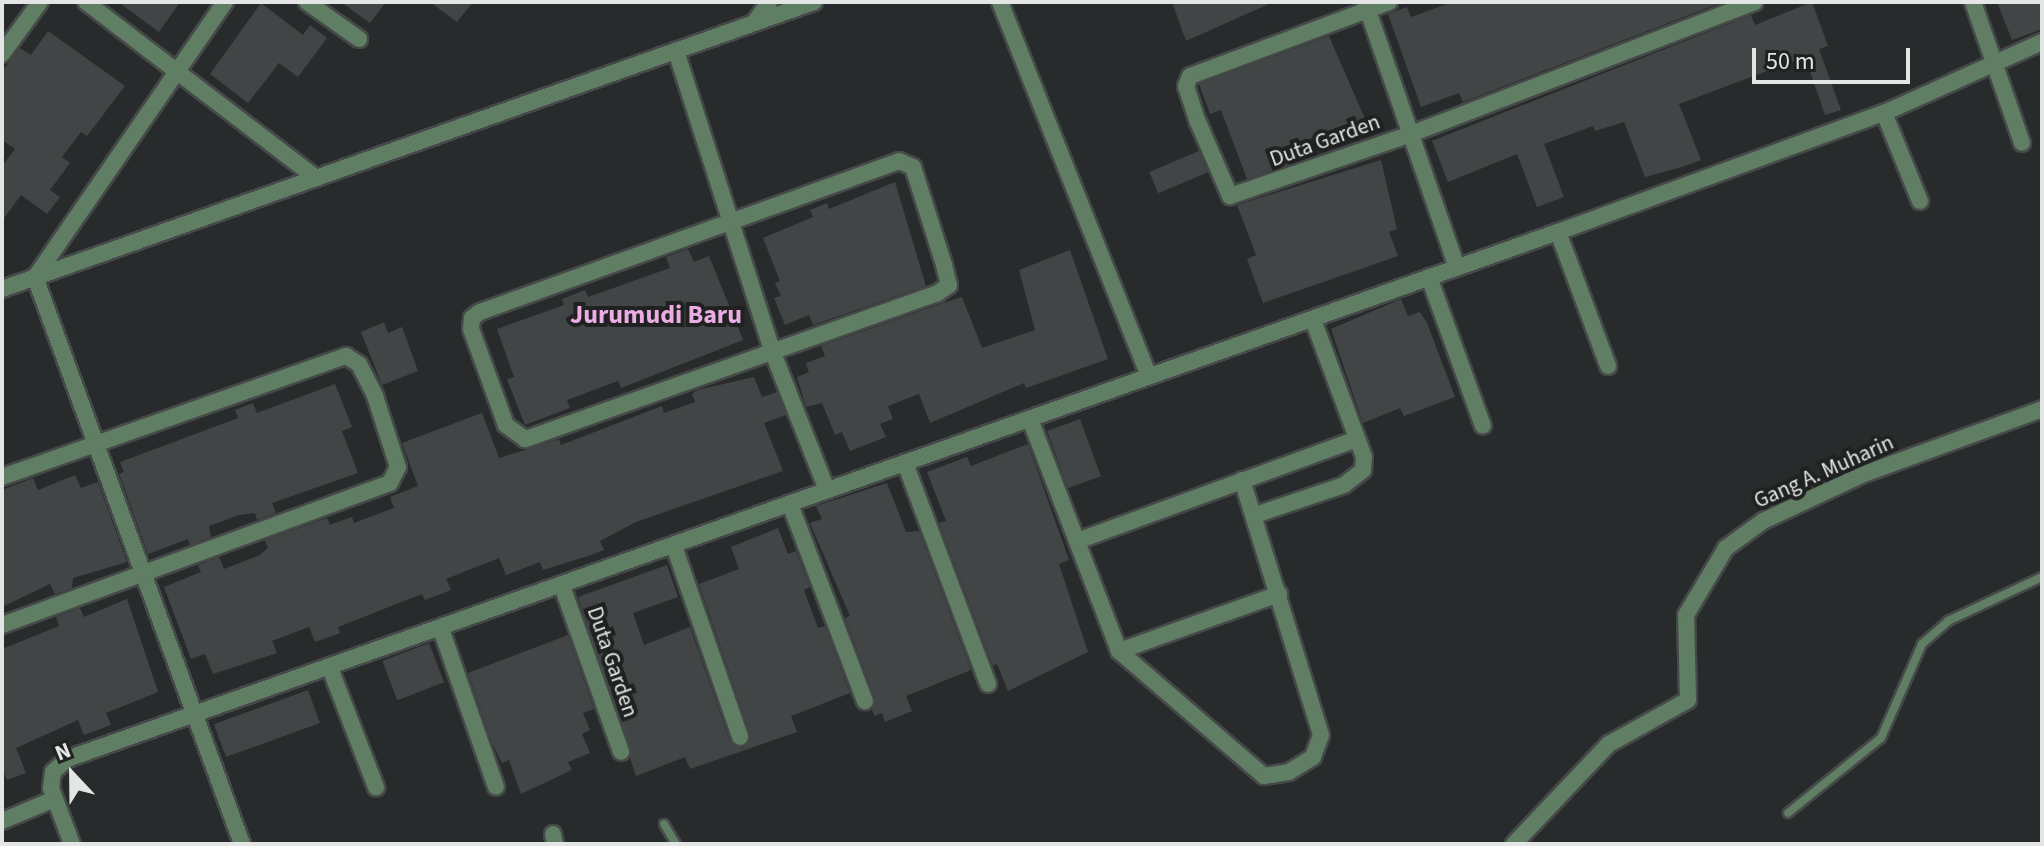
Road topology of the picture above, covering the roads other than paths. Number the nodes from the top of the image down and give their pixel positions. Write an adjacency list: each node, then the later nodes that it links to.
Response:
1 (40, 2): 16 (street)
2 (86, 2): 18 (street)
3 (225, 2): 18 (street)
4 (307, 2): 13 (street)
5 (769, 2): 12 (street)
6 (814, 2): 12 (street)
7 (1000, 2): 33 (street)
8 (1389, 2): 11 (street, Duta Garden)
9 (1754, 2): 20 (street, Duta Garden)
10 (1973, 2): 17 (street)
11 (1366, 6): 20 (street); 20 (street, Duta Garden)
12 (754, 23): 15 (street)
13 (359, 39)
14 (2041, 44): 17 (street)
15 (676, 51): 22 (street); 24 (street)
16 (2, 54)
17 (1995, 66): 19 (street); 21 (street)
18 (175, 70): 22 (street); 27 (street)
19 (1884, 113): 23 (street); 25 (street)
20 (1411, 134): 26 (street)
21 (2022, 143)
22 (316, 178): 27 (street)
23 (1920, 201)
24 (729, 220): 31 (street); 31 (street); 31 (street)
25 (1558, 232): 26 (street); 32 (street)
26 (1457, 268): 28 (street)
27 (35, 277): 29 (street); 38 (street)
28 (1429, 277): 30 (street); 36 (street)
29 (2, 289)
30 (1313, 320): 33 (street); 37 (street)
31 (773, 353): 42 (street)
32 (1608, 366)
33 (1149, 376): 35 (street)
34 (2042, 409): 69 (street, Gang A. Muharin)
35 (1030, 419): 39 (street); 45 (street)
36 (1483, 426)
37 (1357, 439): 41 (street); 44 (street)
38 (96, 444): 40 (street); 47 (street); 47 (street)
39 (905, 463): 42 (street); 55 (street)
40 (2, 477)
41 (1242, 480): 44 (street); 45 (street)
42 (827, 490): 43 (street)
43 (790, 504): 46 (street); 56 (street)
44 (1255, 515): 50 (street)
45 (1077, 541): 53 (street)
46 (674, 546): 49 (street); 58 (street)
47 (140, 574): 51 (street); 57 (street)
48 (2042, 577): 63 (lane)
49 (562, 586): 52 (street); 59 (street, Duta Garden)
50 (1279, 594): 53 (street); 53 (street)
51 (2, 625)
52 (441, 629): 54 (street); 61 (street)
53 (1119, 651)
54 (330, 668): 57 (street); 60 (street)
55 (988, 684)
56 (865, 701)
57 (194, 714): 62 (street); 67 (street)
58 (740, 737)
59 (621, 752)
60 (376, 787)
61 (496, 787)
62 (52, 800): 64 (street); 66 (street)
63 (1788, 813)
64 (2, 821)
65 (664, 824): 68 (lane)
66 (72, 844)
67 (242, 844)
68 (676, 844)
69 (1514, 844)

